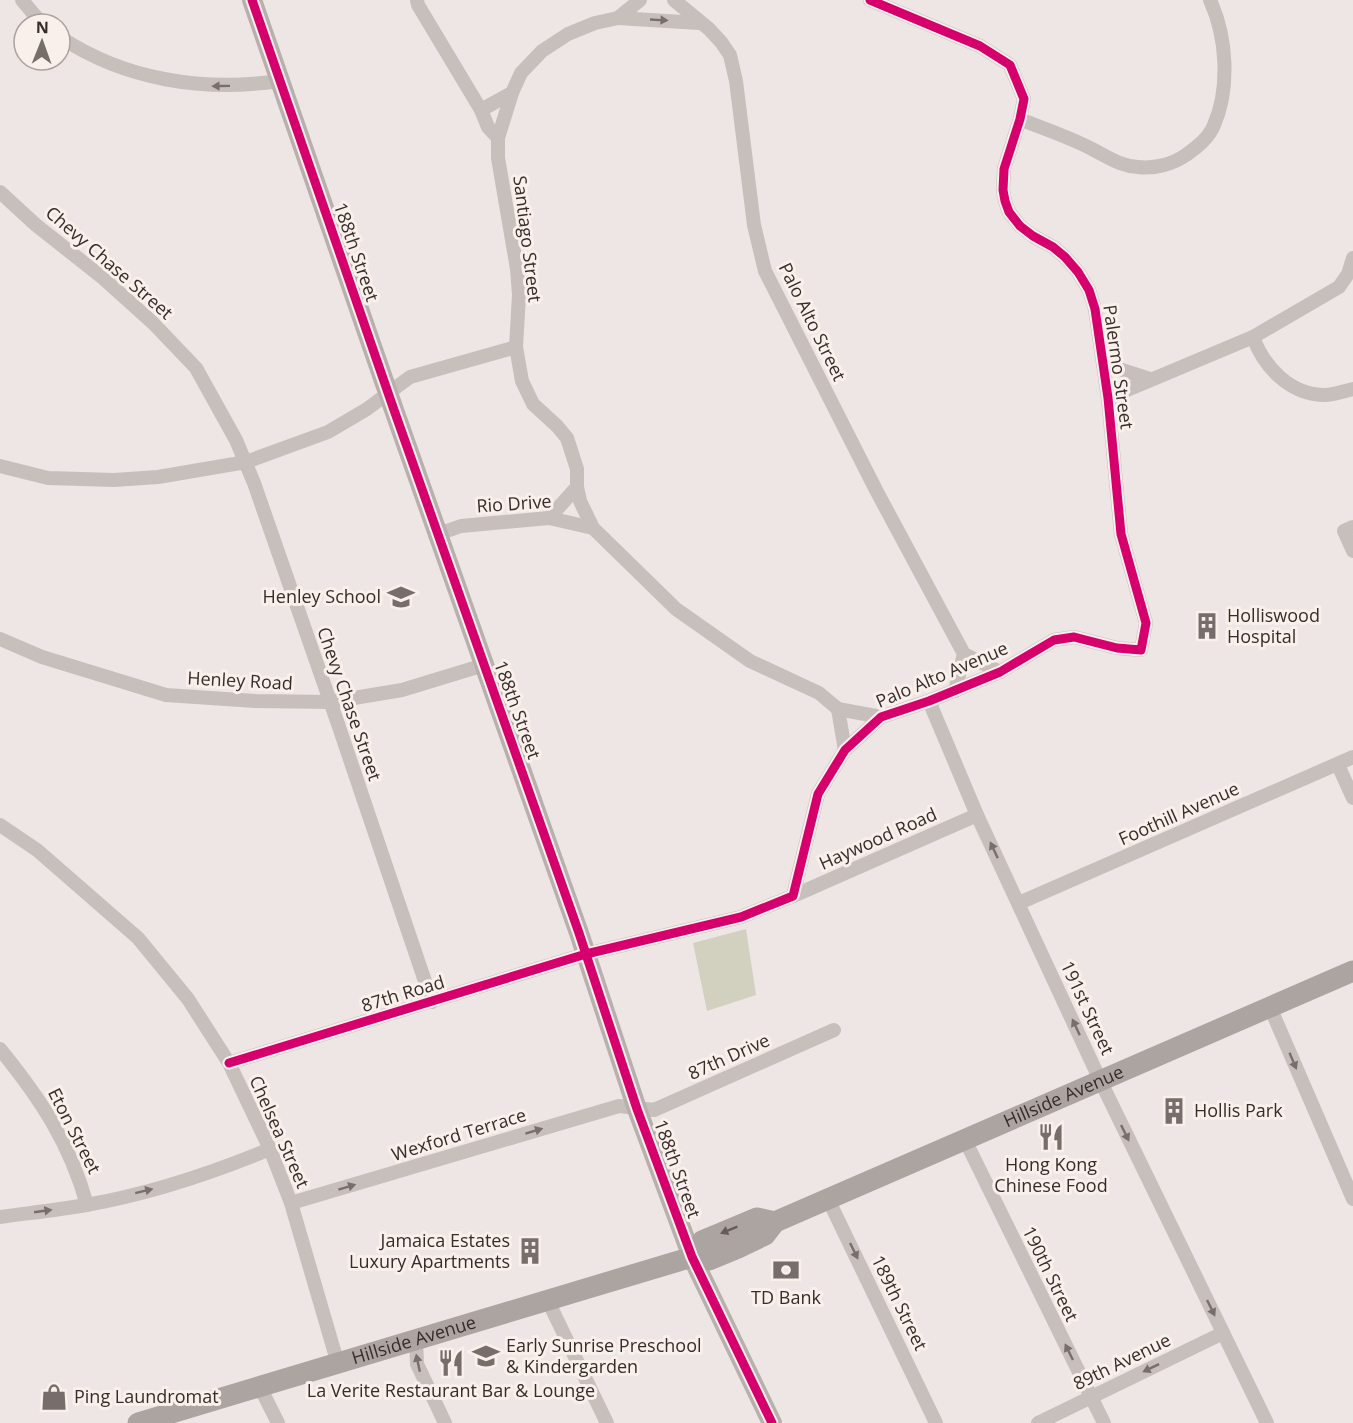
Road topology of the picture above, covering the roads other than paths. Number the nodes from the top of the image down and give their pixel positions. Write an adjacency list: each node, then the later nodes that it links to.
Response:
1 (22, 0): 8 (street)
2 (252, 0): 12 (street, 188th Street)
3 (417, 0): 14 (street, Santiago Street)
4 (640, 0): 9 (street)
5 (674, 0): 10 (street, Palo Alto Street)
6 (870, 0): 15 (street, Palermo Street)
7 (1210, 0): 15 (street)
8 (32, 12)
9 (618, 18): 10 (street, one-way to 10); 13 (street)
10 (699, 23): 36 (street, Palo Alto Street)
11 (72, 44): 12 (street, one-way to 11)
12 (279, 81): 24 (street, 188th Street)
13 (512, 93): 14 (street); 16 (street)
14 (481, 110): 16 (street, Santiago Street)
15 (1020, 119): 21 (street, Palermo Street)
16 (498, 138): 20 (street, Santiago Street)
17 (0, 192): 26 (street, Chevy Chase Street)
18 (1353, 258): 19 (street)
19 (1253, 337): 22 (street); 23 (street)
20 (516, 347): 24 (street); 28 (street, Santiago Street)
21 (1103, 364): 22 (street); 25 (street, Palermo Street)
22 (1150, 379): 25 (street)
23 (1353, 389)
24 (388, 394): 26 (street); 32 (street, 188th Street)
25 (1108, 398): 35 (street, Palermo Street)
26 (246, 462): 27 (street); 41 (street, Chevy Chase Street)
27 (0, 466)
28 (577, 487): 29 (street); 31 (street, Santiago Street)
29 (549, 518): 31 (street, Rio Drive); 32 (street, Rio Drive)
30 (1353, 527): 33 (street)
31 (593, 528): 42 (street, Santiago Street)
32 (438, 534): 37 (street, 188th Street)
33 (1353, 551)
34 (0, 639): 41 (street, Henley Road)
35 (1141, 650): 38 (street, Palo Alto Avenue)
36 (964, 654): 38 (street); 39 (street)
37 (484, 665): 41 (street, Henley Road); 52 (street, 188th Street)
38 (1000, 672): 39 (street, Palo Alto Avenue)
39 (955, 691): 40 (street, Palo Alto Avenue)
40 (929, 701): 43 (street, Palo Alto Avenue); 48 (street, 191st Street)
41 (330, 702): 54 (street, Chevy Chase Street)
42 (838, 710): 43 (street); 44 (street)
43 (881, 717): 44 (street, Palo Alto Avenue)
44 (845, 750): 50 (street, Palo Alto Avenue)
45 (1353, 757): 46 (street, Foothill Avenue)
46 (1338, 765): 47 (street); 51 (street, Foothill Avenue)
47 (1353, 798)
48 (977, 815): 50 (street, Haywood Road); 51 (street, 191st Street, one-way to 48)
49 (0, 825): 58 (street, Chelsea Street)
50 (793, 896): 52 (street)
51 (1019, 903): 59 (street, 191st Street, one-way to 51)
52 (586, 954): 54 (street, 87th Road); 60 (street, 188th Street)
53 (1353, 971): 55 (main road, Hillside Avenue)
54 (432, 1002): 58 (street, 87th Road)
55 (1270, 1007): 59 (main road, Hillside Avenue); 64 (street, one-way to 64)
56 (834, 1030): 60 (street, 87th Drive)
57 (0, 1049): 66 (street, Eton Street)
58 (229, 1063): 62 (street, Chelsea Street)
59 (1100, 1080): 61 (main road, Hillside Avenue); 70 (street, 191st Street, one-way to 70)
60 (637, 1108): 65 (street, Wexford Terrace, one-way to 60); 68 (street, 188th Street)
61 (965, 1140): 63 (main road, Hillside Avenue); 74 (street, 190th Street, one-way to 61)
62 (270, 1149): 65 (street, Chelsea Street); 66 (street, one-way to 62)
63 (828, 1199): 68 (main road, Hillside Avenue); 80 (street, 189th Street, one-way to 80)
64 (1353, 1199)
65 (291, 1203): 72 (street, Chelsea Street)
66 (87, 1205): 67 (street, one-way to 66)
67 (0, 1217)
68 (692, 1257): 69 (main road, Hillside Avenue); 79 (street, 188th Street)
69 (548, 1301): 71 (main road, Hillside Avenue); 78 (street)
70 (1223, 1334): 74 (street, 89th Avenue, one-way to 74); 83 (street, 191st Street)
71 (416, 1339): 72 (main road, Hillside Avenue); 77 (street, one-way to 71)
72 (338, 1364): 73 (main road, Hillside Avenue)
73 (260, 1387): 75 (main road, Hillside Avenue); 76 (street)
74 (1091, 1397): 81 (street, 89th Avenue); 82 (street, 190th Street)
75 (138, 1423)
76 (278, 1423)
77 (445, 1423)
78 (607, 1423)
79 (772, 1423)
80 (936, 1423)
81 (1038, 1423)
82 (1104, 1423)
83 (1267, 1423)

